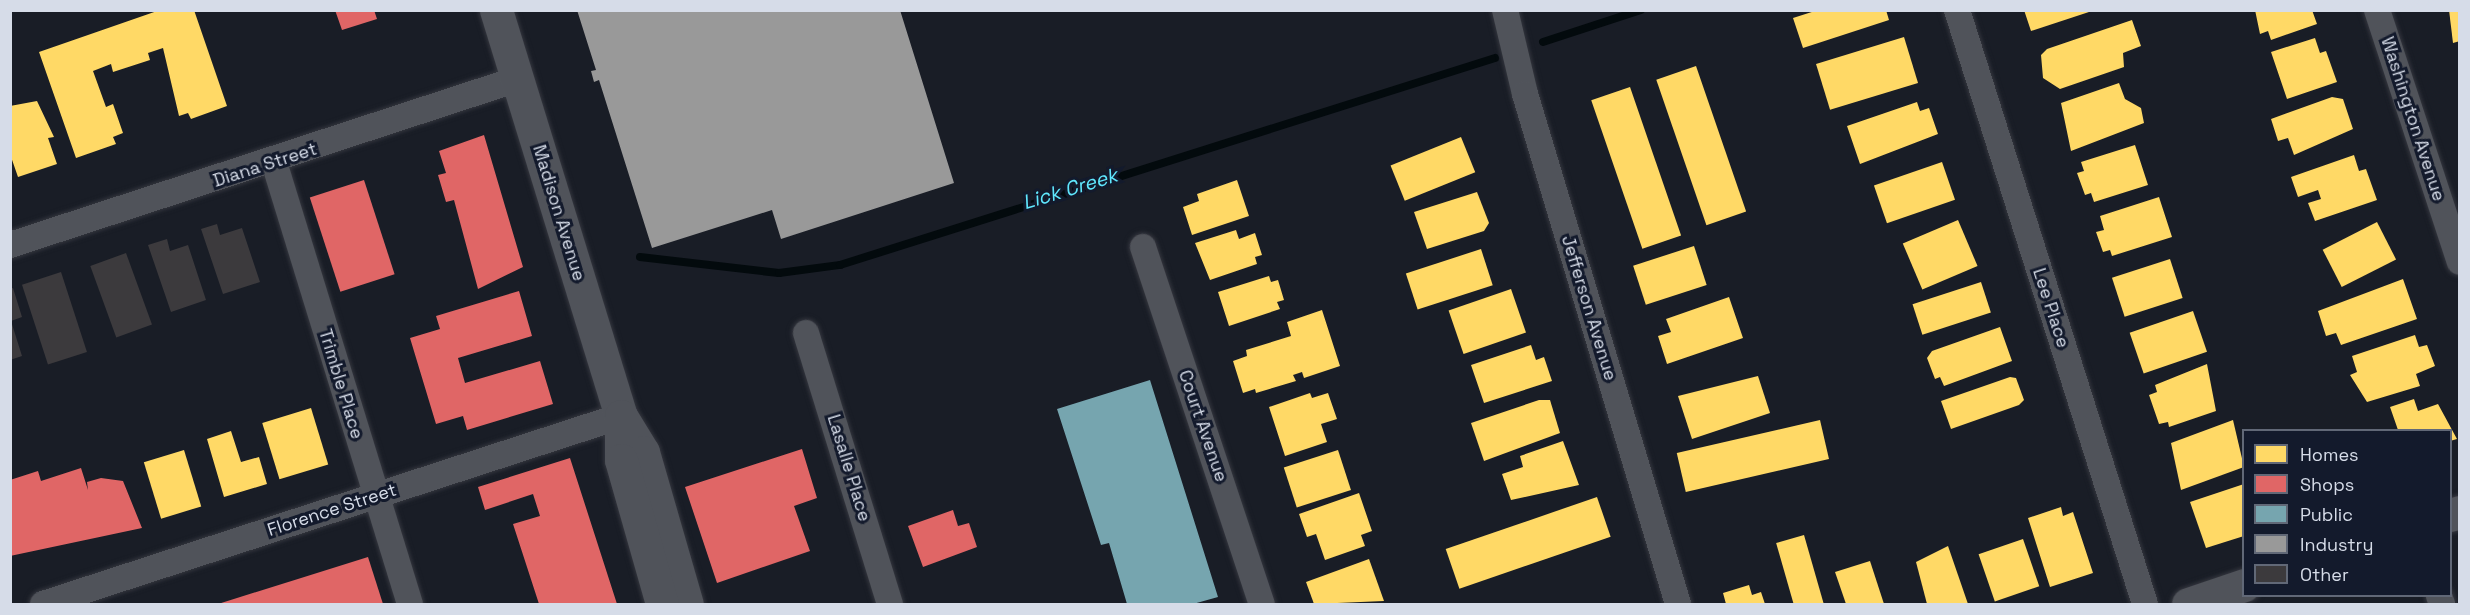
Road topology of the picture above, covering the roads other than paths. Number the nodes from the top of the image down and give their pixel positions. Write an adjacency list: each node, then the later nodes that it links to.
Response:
1 (496, 10): 5 (street, Madison Avenue)
2 (1505, 10): 20 (street, Jefferson Avenue)
3 (1957, 10): 21 (street, Lee Place)
4 (2377, 10): 9 (street, Washington Avenue)
5 (518, 79): 6 (street, Diana Street); 11 (street, Madison Avenue)
6 (274, 162): 7 (street, Diana Street); 12 (street, Trimble Place)
7 (10, 245)
8 (1143, 247): 19 (street, Court Avenue)
9 (2460, 262)
10 (806, 333): 18 (street, Lasalle Place)
11 (621, 416): 12 (street, Florence Street); 16 (street, Madison Avenue); 17 (street, Madison Avenue)
12 (376, 495): 14 (street, Florence Street); 15 (street, Trimble Place)
13 (2242, 586): 22 (street)
14 (43, 604)
15 (410, 604)
16 (662, 604)
17 (687, 604)
18 (891, 604)
19 (1262, 604)
20 (1678, 604)
21 (2145, 604)
22 (2188, 604)

